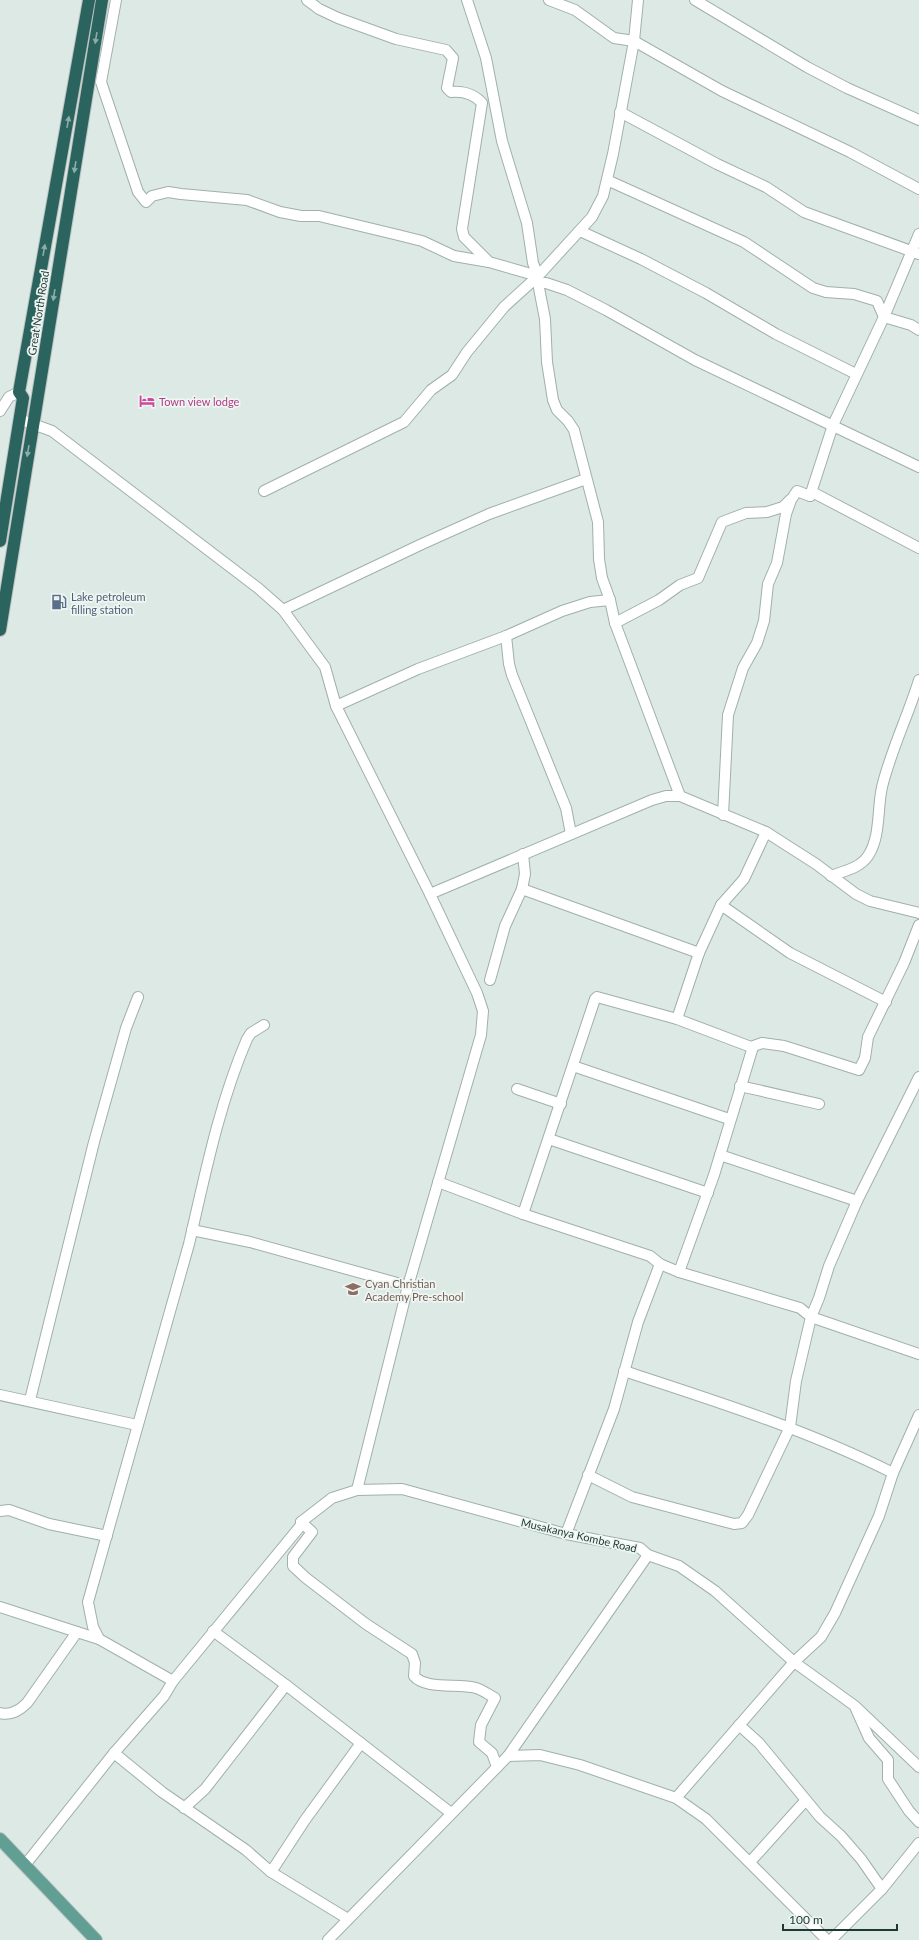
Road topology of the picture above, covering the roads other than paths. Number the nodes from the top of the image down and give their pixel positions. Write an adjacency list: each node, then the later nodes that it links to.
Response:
1 (89, 0): 22 (highway, Great North Road, one-way to 1)
2 (102, 0): 25 (highway, Great North Road, one-way to 25)
3 (116, 0): 17 (street)
4 (307, 0): 17 (street)
5 (467, 0): 18 (street)
6 (549, 0): 9 (street)
7 (638, 0): 9 (street)
8 (695, 0): 11 (street)
9 (634, 41): 10 (street); 13 (street)
10 (620, 112): 12 (street); 16 (street)
11 (919, 120)
12 (607, 180): 14 (street); 19 (street)
13 (919, 189)
14 (580, 231): 18 (street); 21 (street)
15 (919, 234): 16 (street)
16 (915, 252): 19 (street)
17 (489, 262): 18 (street)
18 (538, 280): 26 (street); 28 (street); 29 (street)
19 (884, 316): 20 (street); 21 (street)
20 (919, 330)
21 (856, 374): 26 (street)
22 (19, 392): 23 (street); 24 (highway, Great North Road)
23 (0, 411)
24 (19, 419): 25 (street); 32 (highway, Great North Road)
25 (32, 422): 35 (street); 37 (highway, Great North Road, one-way to 37)
26 (834, 425): 27 (street); 31 (street)
27 (919, 467)
28 (586, 479): 34 (street); 35 (street)
29 (264, 491)
30 (797, 491): 31 (street); 36 (street); 42 (street)
31 (810, 496): 33 (street)
32 (0, 541)
33 (919, 548)
34 (610, 600): 36 (street); 38 (street)
35 (283, 610): 40 (street)
36 (615, 623): 41 (street)
37 (0, 630)
38 (506, 636): 40 (street); 44 (street)
39 (919, 680): 46 (street)
40 (336, 706): 48 (street)
41 (680, 796): 42 (street); 44 (street)
42 (723, 815): 43 (street)
43 (766, 832): 46 (street); 49 (street)
44 (571, 834): 45 (street)
45 (523, 854): 47 (street); 48 (street)
46 (831, 876): 50 (street)
47 (522, 889): 52 (street); 53 (street)
48 (430, 894): 68 (street)
49 (721, 904): 52 (street); 55 (street)
50 (919, 913)
51 (919, 925): 55 (street)
52 (699, 953): 56 (street)
53 (490, 980)
54 (138, 997): 80 (street)
55 (886, 1002): 58 (street)
56 (677, 1019): 58 (street); 59 (street)
57 (264, 1025): 72 (street)
58 (751, 1047): 61 (street)
59 (573, 1066): 63 (street); 65 (street)
60 (919, 1077): 70 (street)
61 (740, 1086): 64 (street); 65 (street)
62 (516, 1089): 63 (street)
63 (561, 1104): 66 (street)
64 (820, 1104)
65 (729, 1119): 67 (street)
66 (549, 1138): 69 (street); 71 (street)
67 (720, 1155): 69 (street); 70 (street)
68 (438, 1182): 71 (street); 75 (street)
69 (708, 1193): 74 (street)
70 (857, 1201): 76 (street)
71 (523, 1214): 73 (street)
72 (192, 1230): 75 (street); 82 (street)
73 (660, 1264): 74 (street); 78 (street)
74 (680, 1272): 76 (street)
75 (408, 1286): 86 (street)
76 (811, 1317): 77 (street); 83 (street)
77 (919, 1354)
78 (624, 1371): 83 (street); 85 (street)
79 (0, 1395): 80 (street)
80 (30, 1400): 82 (street)
81 (919, 1415): 84 (street)
82 (137, 1425): 90 (street)
83 (790, 1427): 84 (street); 85 (street)
84 (893, 1473): 96 (street)
85 (588, 1475): 89 (street)
86 (357, 1490): 88 (street, Musakanya Kombe Road); 89 (street, Musakanya Kombe Road)
87 (0, 1511): 90 (street)
88 (301, 1522): 93 (street); 105 (street)
89 (566, 1534): 91 (street, Musakanya Kombe Road)
90 (107, 1536): 95 (street)
91 (648, 1555): 96 (street, Musakanya Kombe Road); 104 (street)
92 (0, 1607): 94 (street)
93 (213, 1631): 97 (street); 98 (street)
94 (77, 1632): 95 (street); 100 (street)
95 (99, 1639): 97 (street)
96 (794, 1662): 99 (street, Musakanya Kombe Road); 101 (street)
97 (173, 1682): 103 (street)
98 (286, 1685): 102 (street); 109 (street)
99 (855, 1706): 106 (street, Musakanya Kombe Road); 111 (street)
100 (0, 1713)
101 (739, 1725): 107 (street); 108 (street)
102 (361, 1743): 110 (street); 116 (street)
103 (114, 1753): 109 (street); 115 (street)
104 (508, 1756): 105 (street); 107 (street)
105 (497, 1767): 110 (street)
106 (919, 1767)
107 (676, 1798): 114 (street)
108 (805, 1801): 114 (street); 117 (street)
109 (184, 1808): 116 (street)
110 (451, 1813): 118 (street)
111 (919, 1822)
112 (0, 1839): 115 (main road)
113 (919, 1843): 117 (street)
114 (750, 1862): 121 (street)
115 (25, 1865): 119 (main road)
116 (271, 1872): 118 (street)
117 (882, 1889): 122 (street)
118 (348, 1919): 120 (street)
119 (96, 1940)
120 (328, 1940)
121 (827, 1940)
122 (831, 1940)

